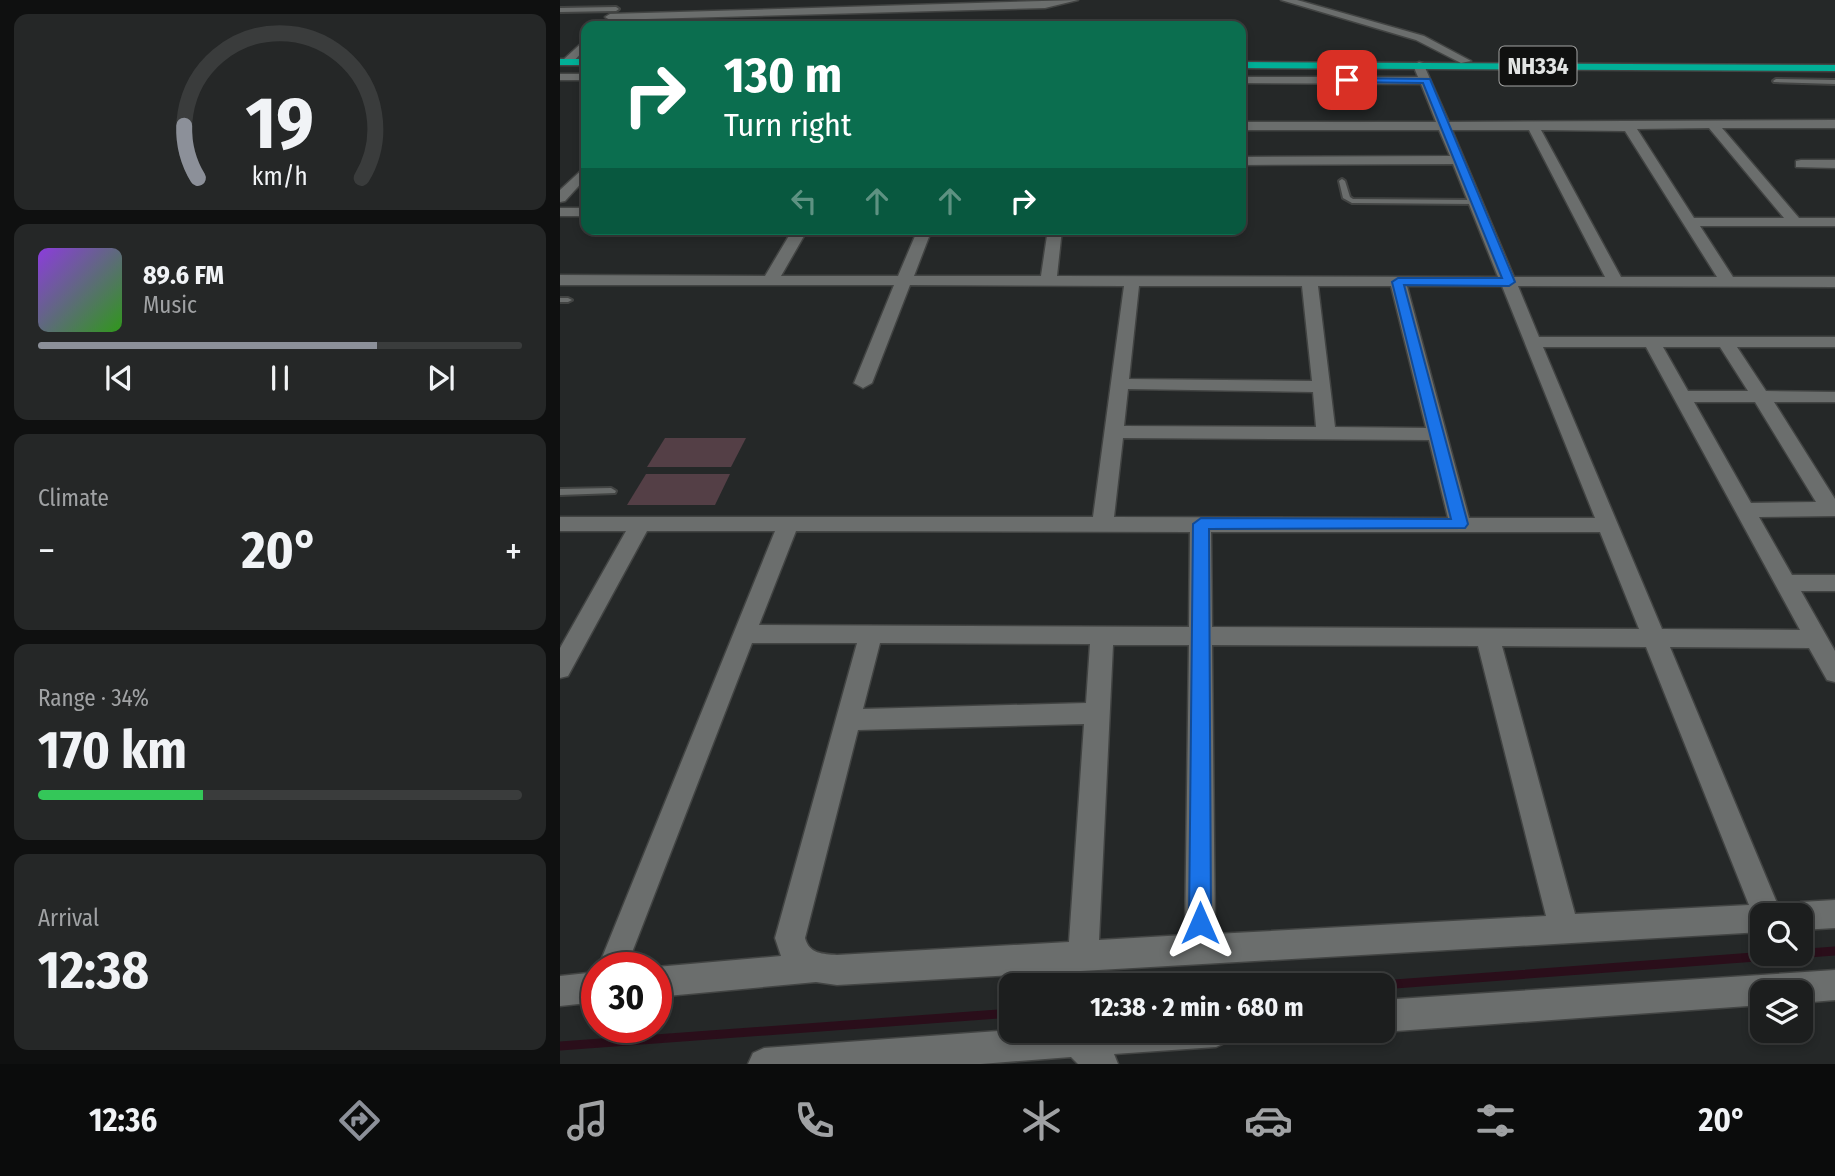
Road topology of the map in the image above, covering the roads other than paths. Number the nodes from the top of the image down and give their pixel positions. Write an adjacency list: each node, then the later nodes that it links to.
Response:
1 (576, 0): 10 (lane)
2 (606, 0): 9 (lane)
3 (624, 0): 11 (street)
4 (1073, 0): 6 (street)
5 (1286, 0): 15 (street)
6 (1038, 2): 8 (street)
7 (851, 5): 8 (street); 11 (street)
8 (947, 8)
9 (597, 9): 10 (lane); 11 (lane)
10 (564, 10)
11 (613, 13): 12 (street)
12 (606, 21)
13 (581, 46): 14 (street)
14 (565, 59)
15 (1465, 61): 16 (highway, NH334); 18 (highway, NH334)
16 (1246, 62)
17 (1246, 62): 19 (highway, NH334)
18 (1835, 65): 19 (highway, NH334)
19 (1423, 73): 22 (street); 28 (street)
20 (560, 77): 21 (street)
21 (581, 77)
22 (1246, 80)
23 (1776, 81): 24 (lane)
24 (1835, 82)
25 (1712, 124): 26 (street); 30 (street); 42 (street)
26 (1835, 124)
27 (1246, 126): 28 (street)
28 (1445, 126): 29 (street); 31 (street)
29 (1533, 126): 30 (street); 55 (street)
30 (1628, 127): 41 (street)
31 (1459, 160): 32 (street); 38 (street)
32 (1246, 161)
33 (1801, 164): 34 (street)
34 (1835, 164)
35 (581, 175): 37 (street)
36 (1342, 181): 38 (lane)
37 (560, 198)
38 (1476, 202): 54 (street)
39 (560, 212): 40 (street)
40 (581, 212)
41 (1689, 222): 42 (street); 56 (street)
42 (1795, 222): 43 (street)
43 (1835, 222)
44 (797, 235): 48 (street)
45 (923, 235): 49 (street)
46 (1054, 235): 50 (street)
47 (560, 280): 48 (street)
48 (770, 281): 49 (street)
49 (905, 281): 50 (street); 62 (street)
50 (1048, 281): 51 (street)
51 (1132, 281): 52 (street); 63 (street)
52 (1310, 282): 53 (street); 64 (street)
53 (1398, 282): 54 (street); 70 (street)
54 (1509, 282): 55 (street); 58 (street)
55 (1616, 282): 56 (street)
56 (1728, 282): 57 (street)
57 (1835, 282)
58 (1534, 342): 59 (street); 81 (street)
59 (1652, 342): 60 (street); 65 (street)
60 (1725, 342): 61 (street); 66 (street)
61 (1835, 342)
62 (863, 383)
63 (1120, 384): 64 (street); 68 (street)
64 (1322, 387): 69 (street)
65 (1682, 396): 66 (street); 73 (street)
66 (1761, 396): 67 (street); 74 (street)
67 (1835, 397)
68 (1114, 432): 69 (street); 76 (street)
69 (1326, 433): 70 (street)
70 (1436, 433): 79 (street)
71 (611, 491): 72 (lane)
72 (560, 492)
73 (1745, 510): 74 (street); 82 (street)
74 (1833, 510)
75 (789, 522): 76 (street); 80 (street); 84 (street)
76 (1103, 523): 78 (street)
77 (560, 524): 80 (street)
78 (1201, 524): 79 (street); 87 (street)
79 (1460, 524): 81 (street)
80 (640, 525): 91 (street)
81 (1609, 525): 90 (street)
82 (1785, 583): 83 (street); 89 (street)
83 (1835, 583)
84 (744, 634): 85 (street); 101 (street)
85 (871, 635): 86 (street); 94 (street)
86 (1102, 637): 87 (street); 93 (street)
87 (1201, 638): 88 (street); 100 (street)
88 (1488, 639): 90 (street); 99 (street)
89 (1816, 639): 90 (street); 92 (street)
90 (1656, 640): 95 (street)
91 (560, 669)
92 (1835, 673)
93 (1098, 713): 94 (street); 102 (street)
94 (848, 720): 103 (street)
95 (1763, 903)
96 (1835, 914): 97 (street)
97 (1813, 915)
98 (1750, 919): 99 (street)
99 (1564, 929): 100 (street)
100 (1200, 949): 102 (street)
101 (617, 952)
102 (1083, 956): 103 (street)
103 (813, 968): 104 (street)
104 (672, 981)
105 (1835, 985): 108 (street)
106 (581, 988): 107 (street)
107 (560, 990)
108 (1395, 1015)
109 (1151, 1043): 110 (street)
110 (1091, 1054): 111 (street)
111 (764, 1064)

